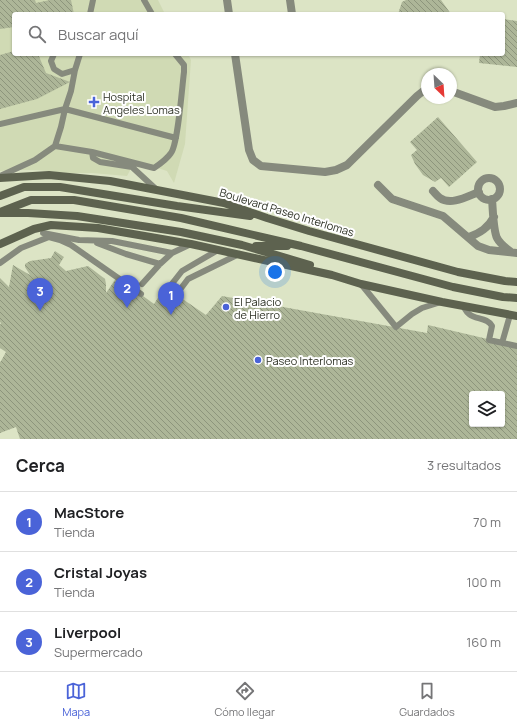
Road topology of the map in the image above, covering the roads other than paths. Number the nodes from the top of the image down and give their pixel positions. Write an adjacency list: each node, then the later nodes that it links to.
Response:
1 (93, 0): 4 (lane)
2 (144, 0): 5 (lane)
3 (290, 0): 6 (street)
4 (90, 12)
5 (151, 12)
6 (292, 12)
7 (53, 56): 11 (lane)
8 (80, 56): 11 (lane)
9 (177, 56): 17 (lane)
10 (235, 56): 13 (street)
11 (76, 70): 15 (lane)
12 (457, 92): 14 (street)
13 (421, 93)
14 (517, 103)
15 (65, 109): 16 (lane); 17 (lane); 18 (lane)
16 (0, 124)
17 (176, 138): 19 (lane)
18 (55, 146): 19 (lane); 20 (lane)
19 (92, 152): 22 (lane)
20 (0, 177): 22 (main road, Boulevard Paseo Interlomas)
21 (378, 185): 32 (street)
22 (157, 190): 29 (main road, Boulevard Paseo Interlomas)
23 (433, 191): 24 (street)
24 (479, 192): 26 (street); 26 (street)
25 (0, 196): 29 (main road)
26 (492, 199): 28 (street)
27 (0, 213): 36 (main road); 37 (main road)
28 (494, 217): 32 (street); 40 (street)
29 (267, 218): 45 (main road, Boulevard Paseo Interlomas)
30 (34, 229): 31 (lane); 34 (main road); 35 (main road)
31 (46, 235): 33 (lane); 42 (lane); 50 (lane)
32 (469, 237): 40 (street)
33 (79, 240): 39 (lane); 43 (lane)
34 (0, 244)
35 (191, 244): 38 (main road); 39 (lane)
36 (242, 245): 37 (main road); 44 (main road)
37 (301, 246): 51 (main road)
38 (218, 250): 41 (main road); 48 (lane)
39 (172, 253): 43 (lane)
40 (514, 253)
41 (239, 254): 44 (main road); 49 (lane)
42 (0, 263)
43 (160, 264): 46 (lane)
44 (332, 275): 47 (main road)
45 (517, 282)
46 (142, 284)
47 (361, 284): 52 (main road); 52 (lane)
48 (171, 285)
49 (180, 291)
50 (141, 294)
51 (517, 298)
52 (442, 302): 53 (main road)
53 (463, 306): 54 (main road); 55 (lane)
54 (514, 315): 55 (lane)
55 (502, 343): 56 (lane)
56 (517, 346)

